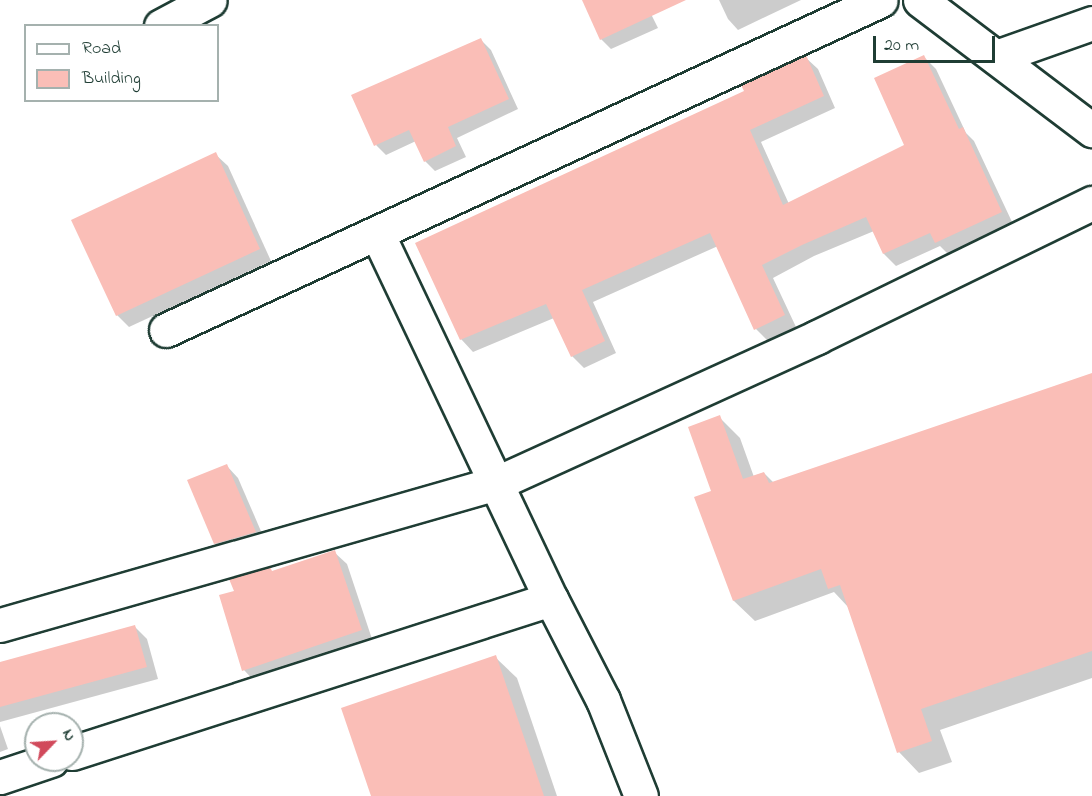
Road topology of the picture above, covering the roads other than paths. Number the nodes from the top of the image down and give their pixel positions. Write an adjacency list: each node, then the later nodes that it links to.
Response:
1 (210, 0): 5 (street)
2 (881, 0): 9 (street)
3 (920, 0): 6 (street)
4 (1092, 23): 6 (street)
5 (165, 24)
6 (996, 57): 7 (street)
7 (1092, 130)
8 (1092, 203): 11 (street)
9 (377, 233): 10 (street); 11 (street)
10 (166, 330)
11 (497, 483): 12 (street); 13 (street)
12 (551, 598): 14 (street); 17 (street)
13 (0, 625)
14 (84, 749)
15 (24, 769): 16 (street)
16 (0, 777)
17 (641, 796)

